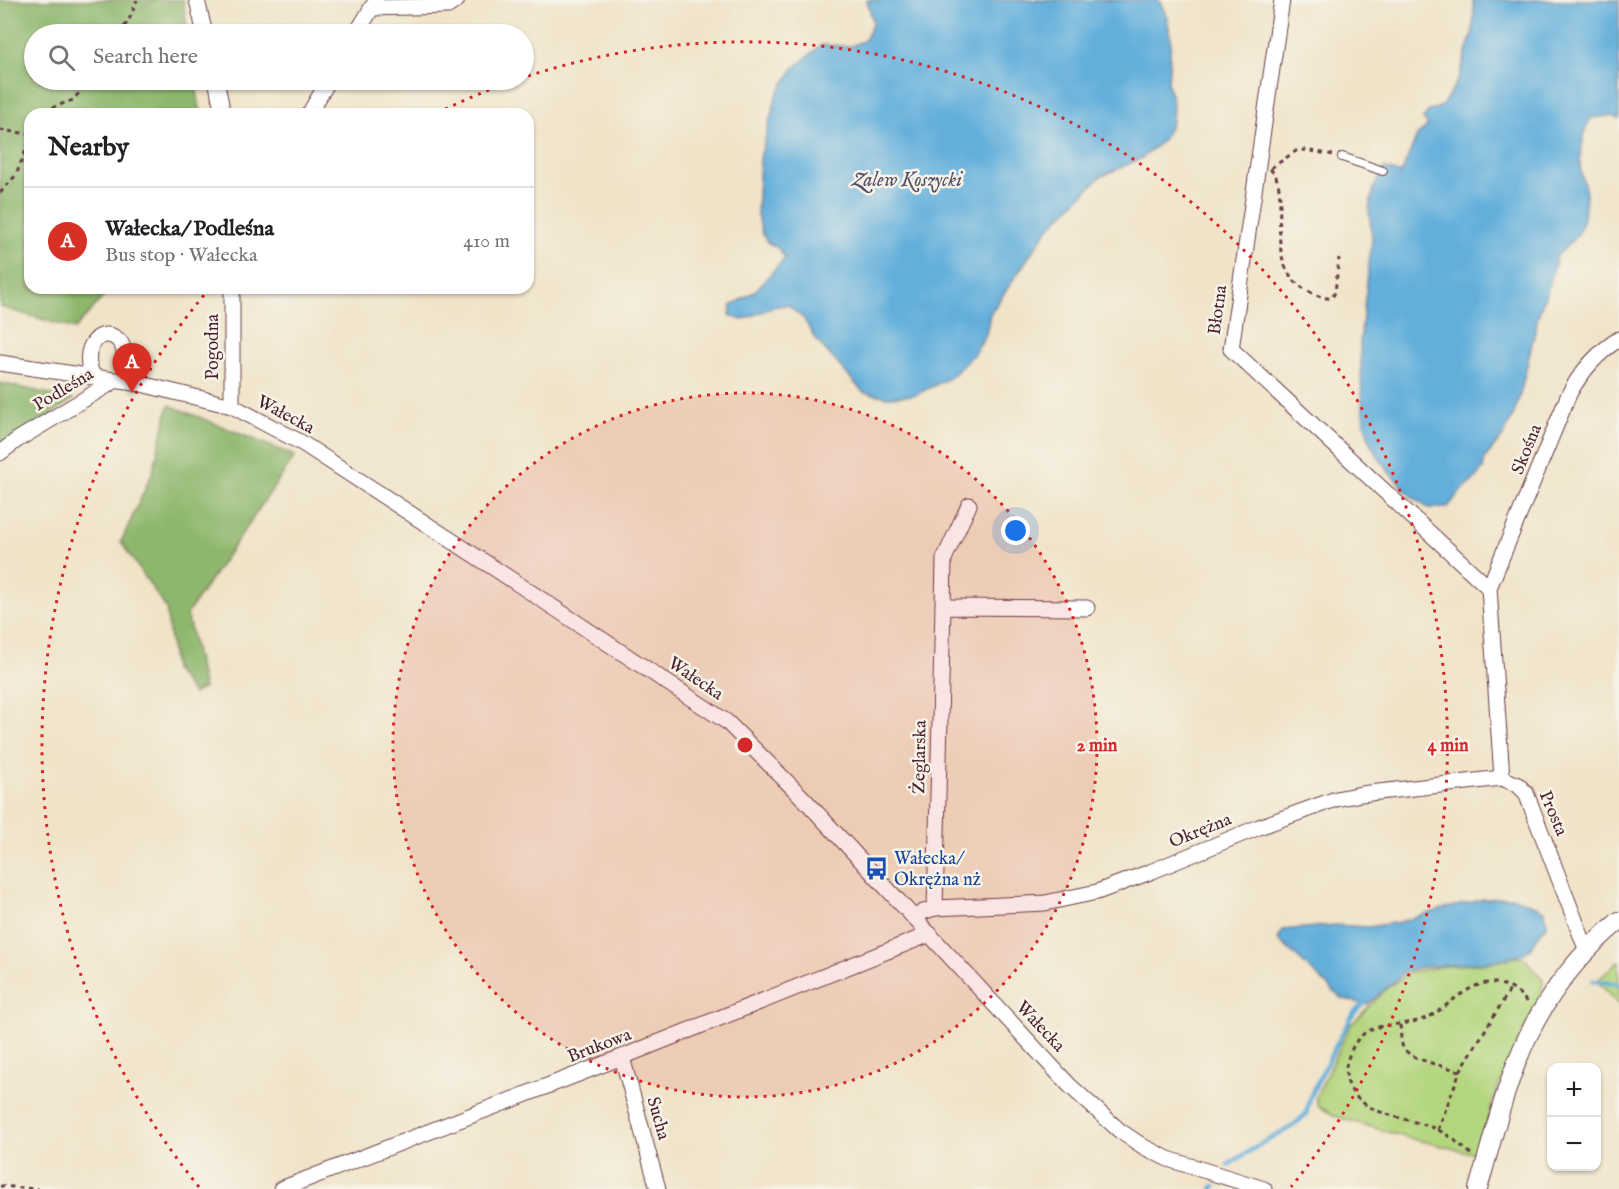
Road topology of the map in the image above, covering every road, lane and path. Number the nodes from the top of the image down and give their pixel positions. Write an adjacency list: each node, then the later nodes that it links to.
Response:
1 (137, 0): 6 (path)
2 (197, 0): 7 (street)
3 (458, 0): 5 (street)
4 (1282, 0): 31 (street, Błotna)
5 (374, 4): 8 (street)
6 (126, 24)
7 (203, 24)
8 (362, 24)
9 (82, 90): 12 (path)
10 (218, 90): 13 (street)
11 (323, 90): 14 (street)
12 (53, 108)
13 (221, 108)
14 (313, 108)
15 (0, 130): 16 (path)
16 (24, 133)
17 (24, 155): 20 (path)
18 (1342, 157): 19 (lane); 21 (path)
19 (1383, 171)
20 (0, 193)
21 (1339, 258)
22 (232, 294): 28 (street, Pogodna)
23 (1619, 339): 31 (street, Skośna)
24 (0, 363): 25 (street, Wałecka)
25 (94, 377): 26 (street, Wałecka); 27 (street)
26 (116, 380): 27 (street, Wałecka); 29 (street, Podleśna)
27 (141, 384): 28 (street, Wałecka)
28 (232, 406): 36 (street, Wałecka)
29 (0, 453)
30 (969, 505): 32 (street, Żeglarska)
31 (1489, 588): 34 (street)
32 (943, 606): 33 (street); 35 (street, Żeglarska)
33 (1087, 608)
34 (1502, 778): 35 (street, Okrężna); 39 (street, Prosta)
35 (935, 908): 36 (street, Okrężna)
36 (915, 918): 38 (street, Wałecka)
37 (1619, 921): 39 (street)
38 (930, 934): 43 (street, Brukowa); 51 (street, Wałecka)
39 (1587, 951): 41 (street)
40 (1511, 988): 41 (path); 42 (path); 44 (path)
41 (1538, 1018): 52 (street)
42 (1400, 1025): 44 (path); 45 (path)
43 (622, 1057): 49 (street, Brukowa); 50 (street, Sucha)
44 (1460, 1071): 45 (path)
45 (1438, 1130): 46 (path)
46 (1474, 1157)
47 (0, 1186): 48 (path)
48 (38, 1189)
49 (281, 1189)
50 (658, 1189)
51 (1264, 1189)
52 (1478, 1189)

